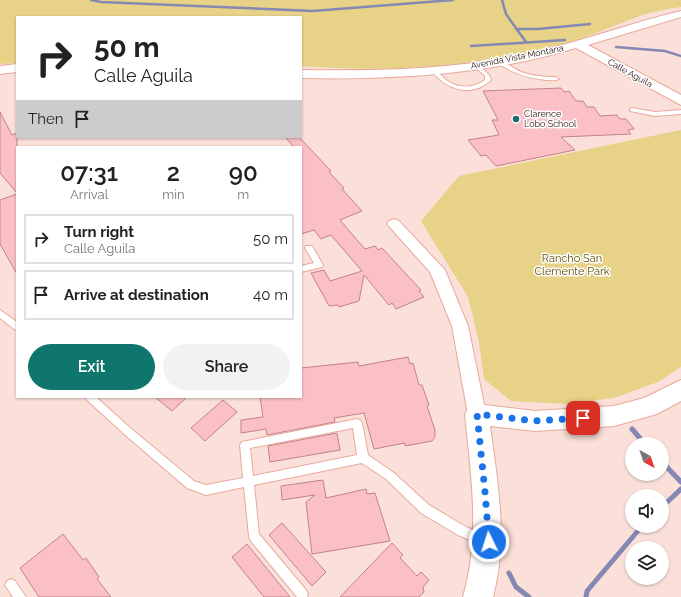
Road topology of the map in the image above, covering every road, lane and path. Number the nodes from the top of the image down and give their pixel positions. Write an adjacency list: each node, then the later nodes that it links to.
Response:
1 (681, 14): 2 (street, Avenida Vista Montana)
2 (579, 45): 3 (street, Avenida Vista Montana); 10 (street, Calle Aguila)
3 (500, 62): 4 (street, Avenida Vista Montana); 9 (lane)
4 (477, 66): 7 (street, Avenida Vista Montana); 7 (lane)
5 (16, 68): 6 (street)
6 (0, 70)
7 (435, 71): 8 (street, Avenida Vista Montana)
8 (302, 74)
9 (556, 80)
10 (681, 101)
11 (632, 110): 12 (lane)
12 (681, 112)
13 (394, 224): 20 (street)
14 (309, 248): 15 (lane)
15 (302, 270)
16 (0, 312): 17 (lane)
17 (16, 326)
18 (681, 390): 20 (street)
19 (91, 398): 22 (lane)
20 (477, 414): 23 (street)
21 (363, 458): 22 (lane); 22 (lane); 23 (lane)
22 (249, 481): 25 (lane)
23 (489, 542): 27 (street)
24 (11, 585): 26 (lane)
25 (302, 594)
26 (20, 597)
27 (478, 597)

